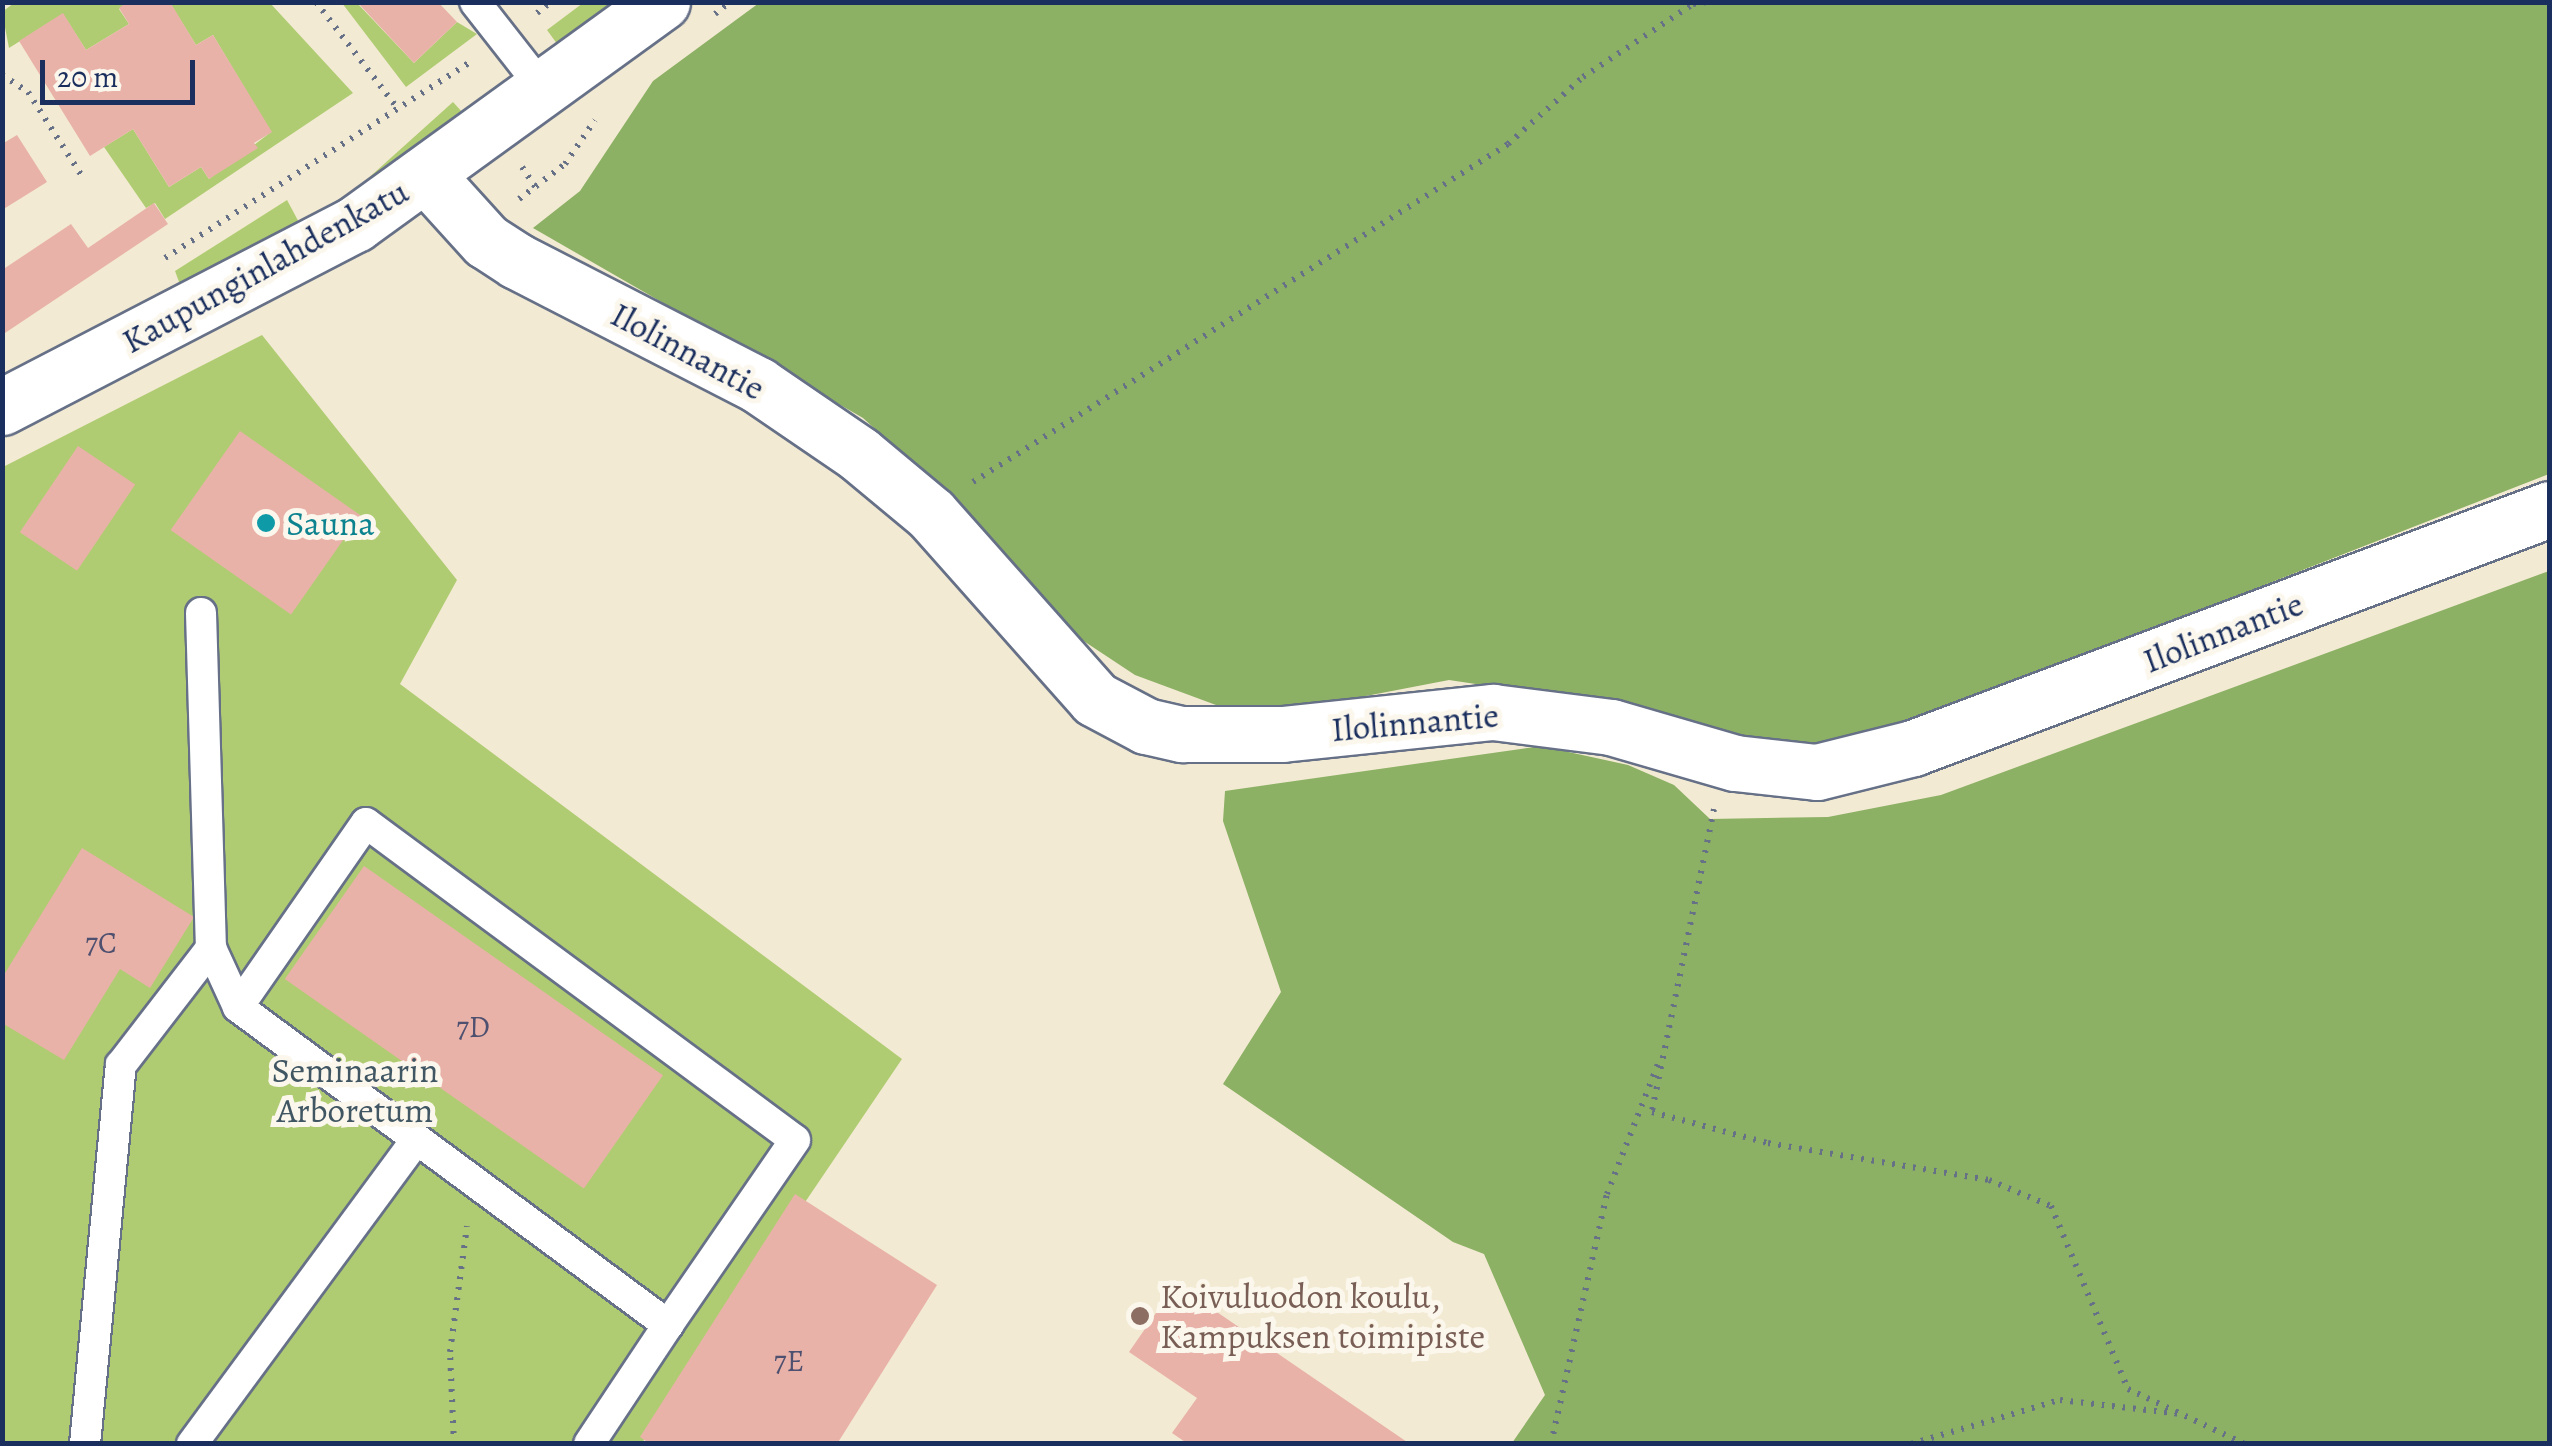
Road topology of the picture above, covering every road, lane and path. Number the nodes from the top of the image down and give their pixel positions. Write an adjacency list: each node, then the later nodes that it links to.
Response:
1 (316, 2): 9 (path)
2 (475, 2): 6 (lane)
3 (551, 2): 6 (path)
4 (662, 2): 8 (street, Kaupunginlahdenkatu)
5 (1706, 2): 15 (path)
6 (502, 40): 8 (lane); 9 (path)
7 (2, 75): 10 (path)
8 (544, 90): 11 (street, Kaupunginlahdenkatu)
9 (398, 109): 12 (path)
10 (82, 176)
11 (426, 176): 13 (street, Kaupunginlahdenkatu); 15 (street, Ilolinnantie)
12 (148, 268)
13 (2, 406)
14 (2550, 508): 17 (street, Ilolinnantie)
15 (931, 514): 17 (street, Ilolinnantie)
16 (201, 612): 18 (lane)
17 (1736, 763): 20 (path)
18 (211, 948): 19 (lane); 25 (lane)
19 (238, 1007): 21 (lane); 23 (lane)
20 (1665, 1046): 24 (path); 29 (path)
21 (416, 1140): 22 (lane); 26 (lane)
22 (473, 1182): 23 (lane); 27 (path)
23 (668, 1325): 28 (lane)
24 (2192, 1415): 30 (path); 31 (path)
25 (85, 1444)
26 (192, 1444)
27 (454, 1444)
28 (589, 1444)
29 (1551, 1444)
30 (1911, 1444)
31 (2245, 1444)

